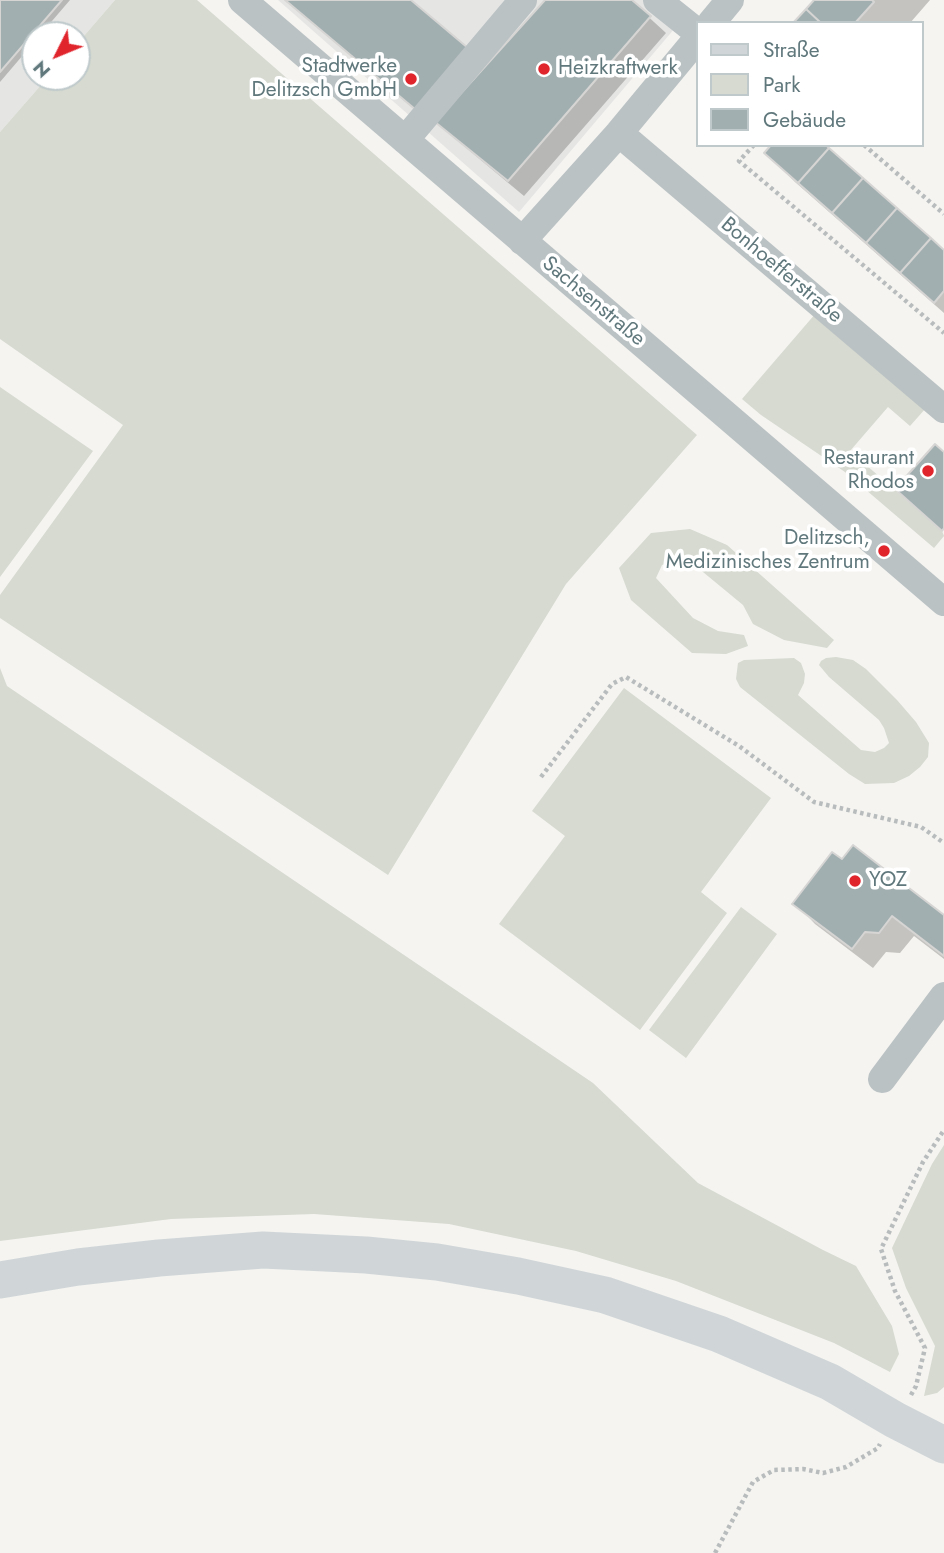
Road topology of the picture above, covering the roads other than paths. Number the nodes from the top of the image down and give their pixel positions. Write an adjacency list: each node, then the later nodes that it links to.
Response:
1 (242, 0): 9 (street, Sachsenstraße)
2 (523, 0): 9 (street)
3 (657, 0): 6 (street)
4 (730, 0): 5 (street)
5 (713, 21)
6 (696, 31)
7 (696, 40): 8 (street)
8 (619, 133): 10 (street); 11 (street, Bonhoefferstraße)
9 (405, 140): 10 (street, Sachsenstraße)
10 (522, 241): 12 (street, Sachsenstraße)
11 (944, 410)
12 (944, 602)
13 (944, 996): 14 (street)
14 (882, 1079)
15 (0, 1280): 16 (main road)
16 (944, 1445)

